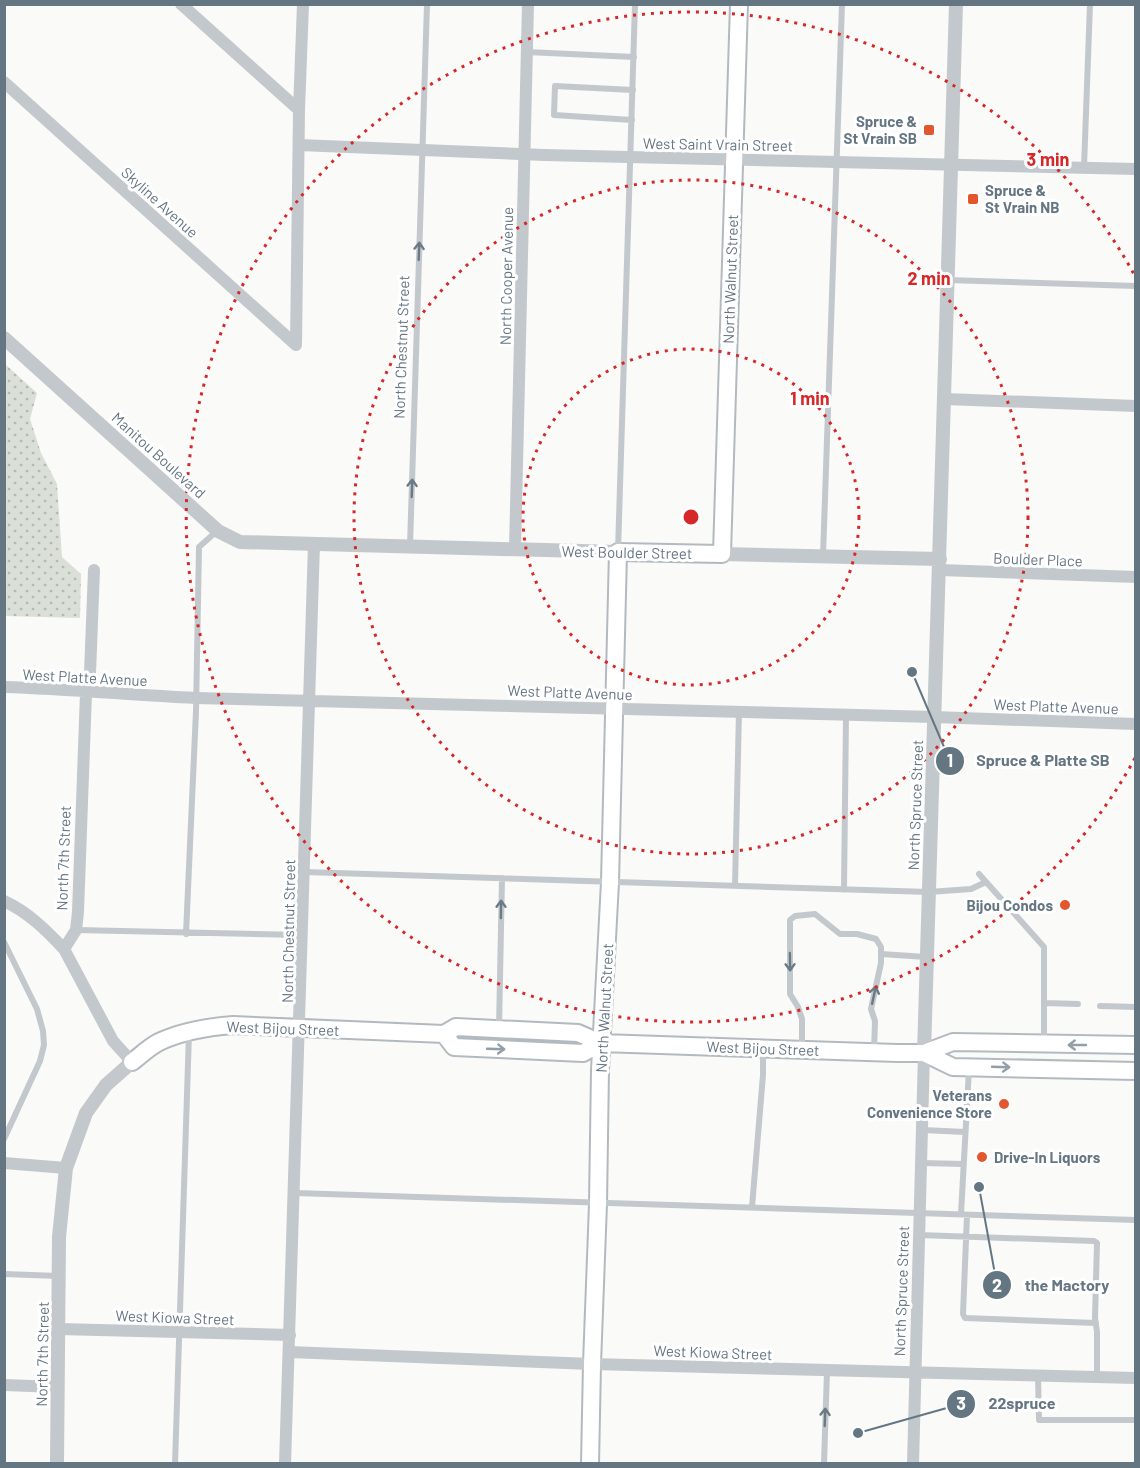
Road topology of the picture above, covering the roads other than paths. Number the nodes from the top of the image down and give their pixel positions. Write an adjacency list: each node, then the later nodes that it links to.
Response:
1 (181, 4): 14 (street)
2 (303, 4): 14 (street)
3 (427, 4): 17 (lane, North Chestnut Street)
4 (528, 4): 10 (street, North Cooper Avenue)
5 (635, 4): 11 (lane)
6 (739, 4): 20 (main road, North Walnut Street)
7 (842, 4): 21 (lane)
8 (956, 4): 22 (street, North Spruce Street)
9 (1089, 4): 23 (lane)
10 (527, 52): 11 (lane); 18 (street, North Cooper Avenue)
11 (634, 57): 13 (lane)
12 (4, 82): 16 (street, Skyline Avenue)
13 (633, 90): 15 (lane); 15 (lane)
14 (299, 110): 16 (street)
15 (632, 120): 19 (lane)
16 (299, 145): 17 (street, West Saint Vrain Street)
17 (422, 149): 18 (street, West Saint Vrain Street); 32 (lane, North Chestnut Street, one-way to 17)
18 (524, 154): 19 (street, West Saint Vrain Street); 33 (street, North Cooper Avenue)
19 (632, 157): 20 (street, West Saint Vrain Street); 34 (lane)
20 (734, 159): 21 (street, West Saint Vrain Street); 35 (main road, North Walnut Street)
21 (837, 161): 22 (street, West Saint Vrain Street); 36 (lane)
22 (951, 164): 23 (street, West Saint Vrain Street); 25 (street, North Spruce Street)
23 (1084, 167): 24 (street, West Saint Vrain Street)
24 (1136, 169)
25 (948, 280): 26 (lane); 28 (street, North Spruce Street)
26 (1136, 286)
27 (4, 338): 30 (street, Manitou Boulevard)
28 (945, 399): 29 (street); 37 (street, North Spruce Street)
29 (1136, 406)
30 (218, 531): 31 (street, Manitou Boulevard); 42 (lane)
31 (314, 544): 32 (street, West Boulder Street); 43 (street, North Chestnut Street)
32 (410, 546): 33 (street, West Boulder Street)
33 (516, 549): 34 (street, West Boulder Street)
34 (618, 552): 35 (main road, West Boulder Street); 44 (main road, North Walnut Street)
35 (722, 554): 36 (street, West Boulder Street)
36 (823, 556): 37 (street, West Boulder Street)
37 (940, 565): 39 (street, Boulder Place); 47 (street, North Spruce Street)
38 (94, 570): 41 (street, North 7th Street)
39 (1136, 577)
40 (4, 687): 41 (street, West Platte Avenue)
41 (86, 693): 42 (street, West Platte Avenue); 58 (street, North 7th Street)
42 (196, 698): 43 (street, West Platte Avenue); 59 (lane)
43 (310, 700): 44 (street, West Platte Avenue); 49 (street, North Chestnut Street)
44 (615, 708): 45 (street, West Platte Avenue); 52 (main road, North Walnut Street)
45 (739, 712): 46 (street, West Platte Avenue); 54 (lane)
46 (846, 715): 47 (street, West Platte Avenue); 55 (lane)
47 (934, 717): 48 (street, West Platte Avenue); 56 (street, North Spruce Street)
48 (1136, 724)
49 (304, 872): 51 (lane); 60 (street, North Chestnut Street)
50 (979, 874): 53 (lane)
51 (502, 878): 52 (lane); 70 (lane, one-way to 51)
52 (610, 882): 54 (lane); 73 (main road, North Walnut Street)
53 (986, 882): 56 (lane); 65 (lane)
54 (735, 886): 55 (lane)
55 (844, 890): 56 (lane)
56 (929, 892): 64 (street, North Spruce Street)
57 (4, 901): 62 (street)
58 (76, 930): 59 (lane); 62 (street, North 7th Street)
59 (186, 934): 60 (lane)
60 (303, 935): 69 (street, North Chestnut Street)
61 (4, 942): 85 (lane)
62 (64, 949): 80 (street)
63 (881, 954): 64 (lane); 77 (lane, one-way to 77); 78 (lane, one-way to 63)
64 (928, 957): 79 (street, North Spruce Street)
65 (1044, 1003): 66 (lane); 74 (lane)
66 (1078, 1004)
67 (1100, 1006): 68 (lane)
68 (1136, 1007)
69 (300, 1028): 71 (main road, West Bijou Street); 72 (main road, West Bijou Street); 90 (street, North Chestnut Street)
70 (499, 1029): 72 (main road, West Bijou Street); 73 (main road, West Bijou Street)
71 (189, 1032): 80 (main road, West Bijou Street); 102 (lane)
72 (444, 1034): 73 (main road, West Bijou Street, one-way to 73)
73 (602, 1043): 76 (main road, West Bijou Street); 91 (main road, North Walnut Street)
74 (1044, 1045): 75 (main road, West Bijou Street, one-way to 74); 79 (main road, West Bijou Street)
75 (1136, 1045)
76 (763, 1048): 77 (main road, West Bijou Street); 92 (lane)
77 (802, 1050): 78 (main road, West Bijou Street)
78 (874, 1052): 79 (main road, West Bijou Street)
79 (924, 1053): 81 (main road, West Bijou Street); 83 (street, North Spruce Street)
80 (132, 1062): 89 (street, North 7th Street)
81 (969, 1066): 82 (main road, West Bijou Street, one-way to 82); 84 (lane)
82 (1136, 1071)
83 (923, 1130): 84 (lane); 87 (street, North Spruce Street)
84 (965, 1132): 88 (lane)
85 (4, 1139)
86 (4, 1163): 89 (street)
87 (921, 1163): 88 (lane); 93 (street, North Spruce Street)
88 (963, 1164): 94 (lane)
89 (66, 1168): 99 (street, North 7th Street)
90 (295, 1193): 91 (lane); 103 (street, North Chestnut Street)
91 (598, 1204): 92 (lane); 105 (main road, North Walnut Street)
92 (752, 1207): 93 (lane)
93 (920, 1213): 94 (lane); 96 (street, North Spruce Street)
94 (964, 1215): 95 (lane); 97 (lane)
95 (1136, 1220)
96 (919, 1235): 97 (lane); 107 (street, North Spruce Street)
97 (966, 1237): 100 (lane); 100 (lane)
98 (4, 1274): 99 (lane)
99 (59, 1276): 101 (street, North 7th Street)
100 (1096, 1323): 109 (lane)
101 (59, 1329): 102 (street, West Kiowa Street); 112 (street, North 7th Street)
102 (181, 1331): 103 (street, West Kiowa Street); 115 (lane)
103 (290, 1335): 104 (street, North Chestnut Street)
104 (289, 1352): 105 (street, West Kiowa Street); 116 (street, North Chestnut Street)
105 (592, 1364): 106 (street, West Kiowa Street); 117 (main road, North Walnut Street)
106 (827, 1371): 107 (street, West Kiowa Street); 118 (lane, one-way to 106)
107 (915, 1373): 108 (street, West Kiowa Street); 119 (street, North Spruce Street)
108 (1038, 1376): 109 (street, West Kiowa Street); 113 (lane)
109 (1097, 1377): 110 (street, West Kiowa Street)
110 (1136, 1378)
111 (4, 1385): 112 (street)
112 (58, 1387): 114 (street, North 7th Street)
113 (1136, 1420)
114 (57, 1464)
115 (175, 1464)
116 (285, 1464)
117 (590, 1464)
118 (824, 1464)
119 (913, 1464)

